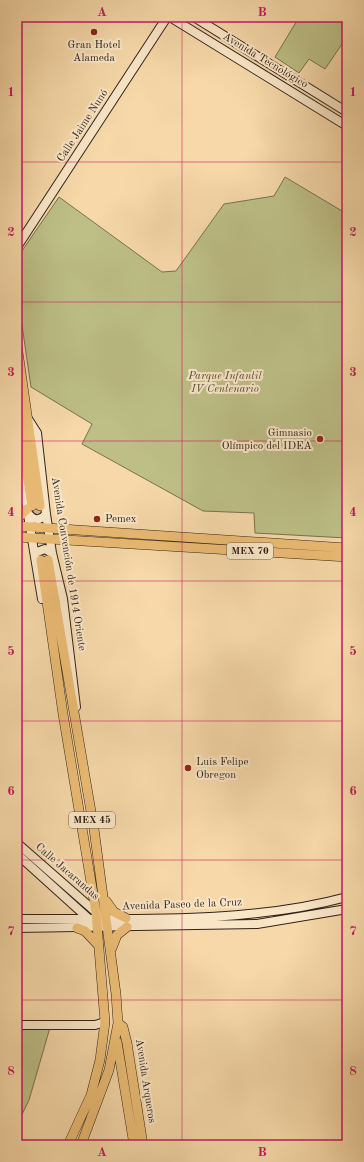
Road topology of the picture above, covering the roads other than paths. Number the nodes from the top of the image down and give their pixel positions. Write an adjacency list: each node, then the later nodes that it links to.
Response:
1 (167, 17): 6 (main road, Calle Jaime Nunó)
2 (170, 17): 5 (main road, Avenida Tecnológico)
3 (194, 17): 4 (main road, Avenida Tecnológico)
4 (347, 112)
5 (347, 126)
6 (17, 247)
7 (17, 345): 9 (main road, Avenida Convención de 1914 Oriente)
8 (17, 408): 9 (main road, Avenida Convención de 1914 Oriente)
9 (23, 420): 10 (main road, Avenida Convención de 1914 Oriente); 11 (main road, Avenida Convención de 1914 Oriente)
10 (32, 509): 11 (main road); 12 (main road); 14 (main road, Avenida Convención de 1914 Oriente)
11 (46, 514): 15 (main road, Avenida Convención de 1914 Oriente)
12 (17, 519)
13 (17, 526): 14 (main road, MEX 70)
14 (31, 527): 15 (main road, MEX 70); 17 (main road, Avenida Convención de 1914 Oriente)
15 (48, 529): 18 (main road, Avenida Convención de 1914 Oriente); 19 (main road, MEX 70)
16 (17, 537): 17 (main road, MEX 70)
17 (32, 537): 18 (main road, MEX 70); 20 (main road, Avenida Convención de 1914 Oriente)
18 (50, 539): 20 (main road, Avenida Convención de 1914 Oriente); 21 (main road, MEX 70)
19 (347, 548)
20 (44, 557): 25 (main road, Avenida Convención de 1914 Oriente / MEX 45); 28 (main road, Avenida Convención de 1914 Oriente / MEX 45)
21 (347, 557)
22 (17, 844): 28 (main road, Calle Jacarandas)
23 (17, 854): 28 (main road, Calle Jacarandas)
24 (347, 897): 29 (main road, Avenida Paseo de la Cruz)
25 (104, 898): 28 (main road, Avenida Convención de 1914 Oriente / MEX 45); 29 (main road)
26 (347, 909): 29 (main road, Avenida Paseo de la Cruz)
27 (17, 919): 28 (main road, Avenida Paseo de la Cruz)
28 (99, 920): 29 (main road, Avenida Paseo de la Cruz); 31 (main road, Avenida Paseo de la Cruz); 32 (main road, Avenida Convención de 1914 Oriente / MEX 45); 33 (main road, Avenida Convención de 1914 Oriente / MEX 45)
29 (126, 922): 33 (main road)
30 (17, 928): 31 (main road, Avenida Paseo de la Cruz)
31 (77, 928): 32 (main road)
32 (99, 946): 34 (main road, Avenida Convención de 1914 Oriente / MEX 45)
33 (111, 950): 35 (main road, Avenida Convención de 1914 Oriente / MEX 45)
34 (105, 1022): 35 (main road); 37 (main road); 38 (main road, Avenida Convención de 1914 Oriente / MEX 45)
35 (118, 1023): 39 (main road, Avenida Convención de 1914 Oriente / MEX 45); 43 (main road, Avenida Arqueros)
36 (17, 1025): 37 (main road)
37 (95, 1025): 38 (main road)
38 (104, 1033): 39 (main road); 40 (main road, Avenida Convención de 1914 Oriente / MEX 45)
39 (116, 1035): 41 (main road, Avenida Convención de 1914 Oriente / MEX 45); 42 (main road, Avenida Arqueros)
40 (68, 1145)
41 (81, 1145)
42 (134, 1145)
43 (143, 1145)

